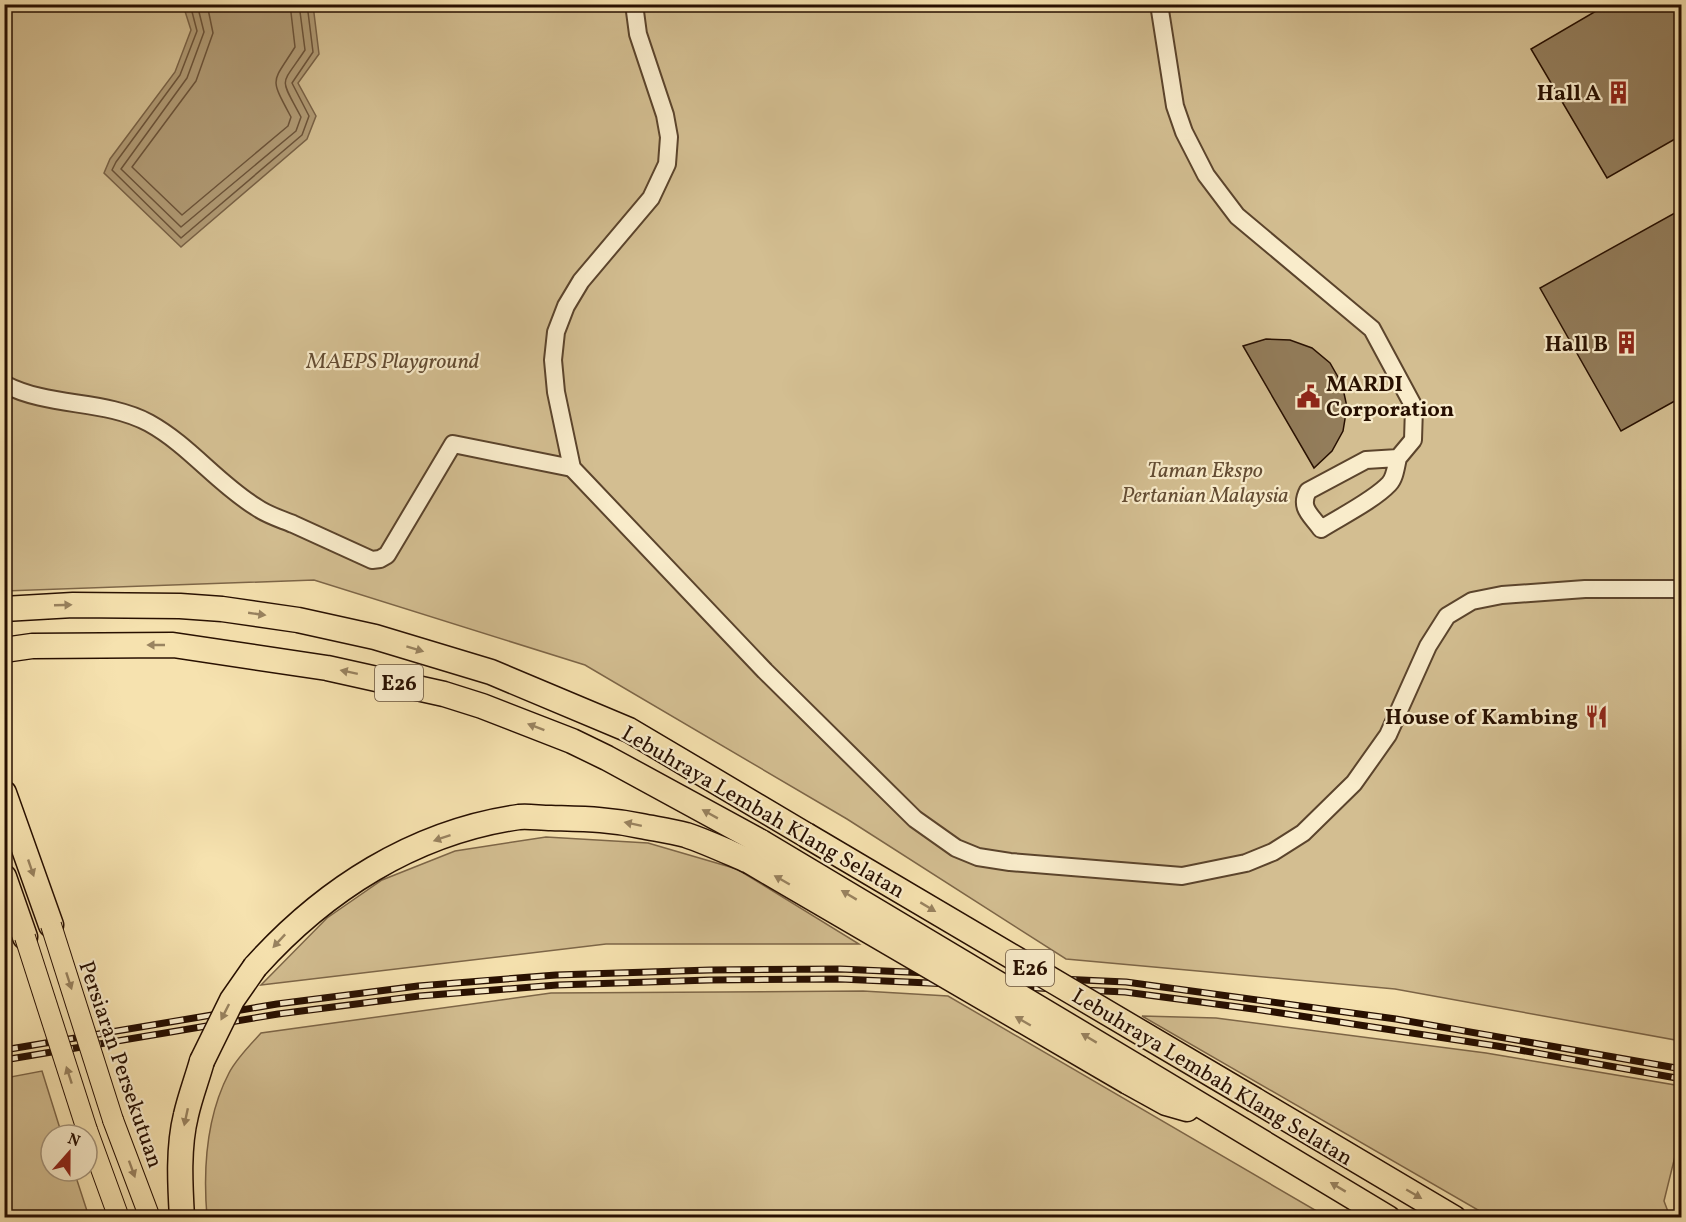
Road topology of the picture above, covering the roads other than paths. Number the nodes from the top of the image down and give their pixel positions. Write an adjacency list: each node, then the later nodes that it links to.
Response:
1 (634, 4): 5 (street)
2 (1159, 4): 4 (street)
3 (4, 384): 5 (street)
4 (1398, 458): 4 (street)
5 (572, 468): 6 (street)
6 (1682, 589)
7 (4, 609): 19 (highway, Lebuhraya Lembah Klang Selatan / E26, one-way to 19, bridge)
8 (4, 650): 10 (highway, Lebuhraya Lembah Klang Selatan / E26, one-way to 8)
9 (4, 793): 13 (highway, one-way to 13)
10 (755, 852): 17 (highway, one-way to 17, bridge); 18 (highway, Lebuhraya Lembah Klang Selatan / E26, one-way to 10, bridge)
11 (4, 877): 14 (highway)
12 (4, 912): 14 (highway)
13 (51, 925): 16 (main road, Persiaran Persekutuan, one-way to 16, bridge)
14 (25, 937): 15 (main road, one-way to 14, bridge)
15 (119, 1218)
16 (150, 1218)
17 (182, 1218)
18 (1389, 1218)
19 (1454, 1218)

